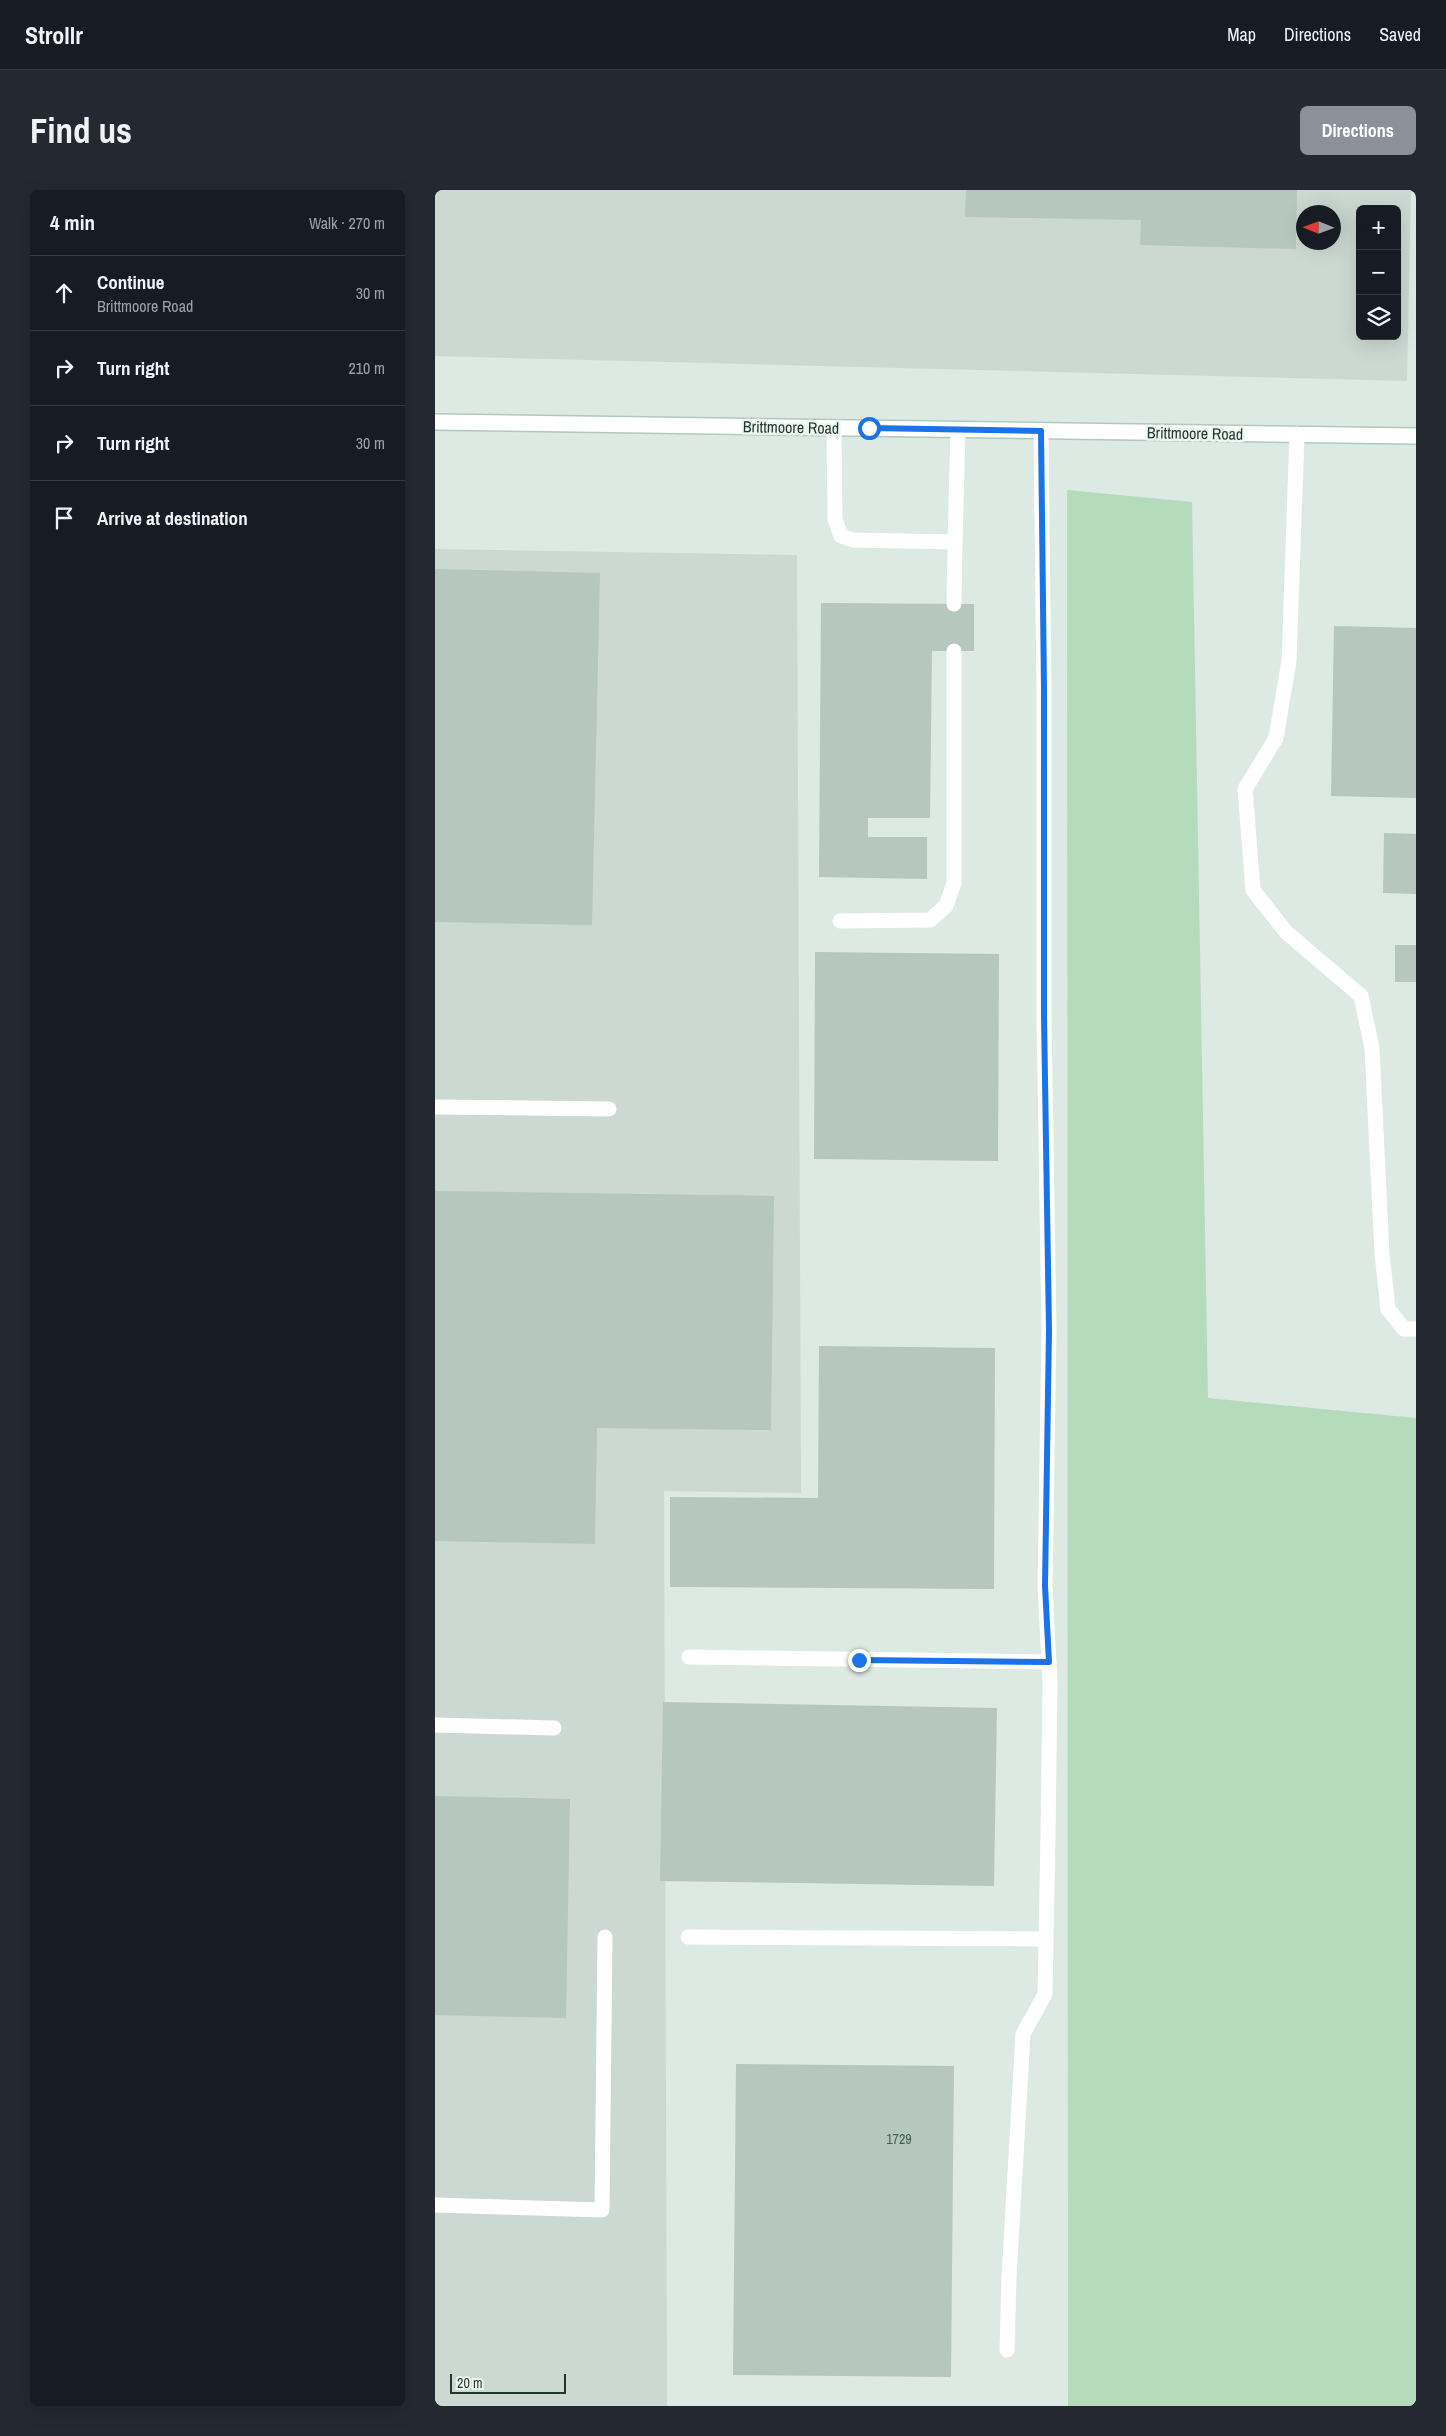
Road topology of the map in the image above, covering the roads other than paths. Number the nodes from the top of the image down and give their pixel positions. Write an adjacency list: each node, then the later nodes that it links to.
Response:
1 (435, 422): 2 (main road, Brittmoore Road)
2 (834, 428): 3 (main road, Brittmoore Road); 7 (main road)
3 (958, 430): 4 (main road, Brittmoore Road); 7 (main road)
4 (1041, 431): 5 (main road, Brittmoore Road); 15 (main road)
5 (1297, 434): 6 (main road, Brittmoore Road); 13 (main road)
6 (1416, 436)
7 (955, 542): 8 (main road)
8 (954, 604)
9 (954, 651): 10 (main road)
10 (840, 921)
11 (435, 1107): 12 (main road)
12 (609, 1109)
13 (1416, 1329)
14 (689, 1657): 15 (main road)
15 (1049, 1662): 20 (main road)
16 (435, 1725): 17 (main road)
17 (554, 1728)
18 (605, 1937): 21 (main road)
19 (688, 1937): 20 (main road)
20 (1046, 1939): 22 (main road)
21 (435, 2205)
22 (1007, 2350)

